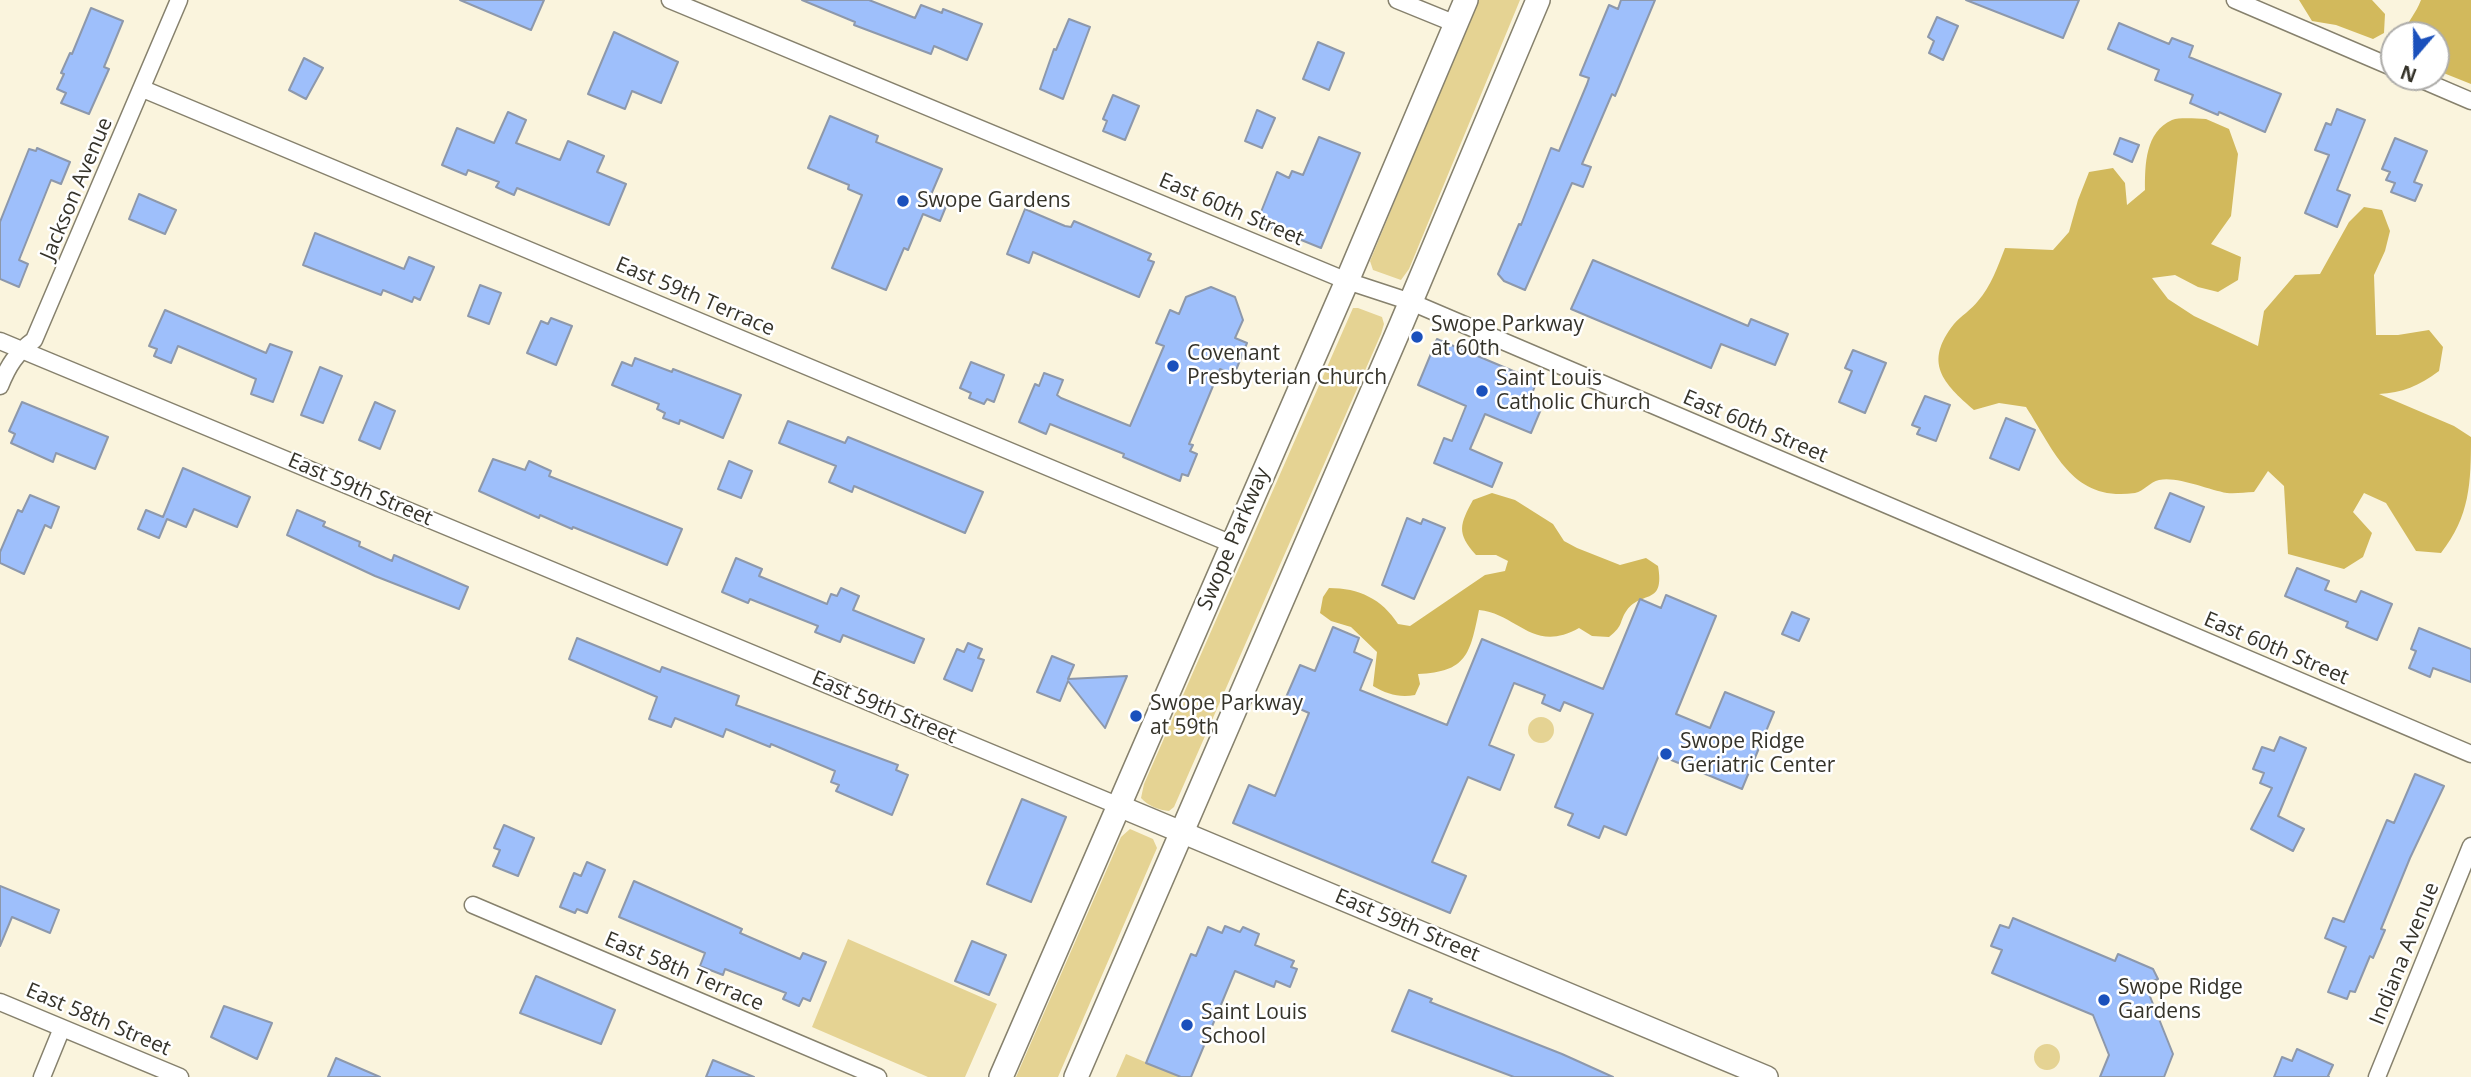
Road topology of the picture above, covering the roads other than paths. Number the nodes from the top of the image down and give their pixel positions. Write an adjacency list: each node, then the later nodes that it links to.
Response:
1 (179, 0): 9 (street, Jackson Avenue)
2 (670, 0): 12 (street, East 60th Street)
3 (1397, 0): 7 (street)
4 (1466, 0): 7 (main road, Swope Parkway)
5 (1538, 0): 13 (main road)
6 (2235, 0): 8 (street)
7 (1456, 24): 12 (main road, Swope Parkway)
8 (2380, 62)
9 (143, 89): 15 (street, Jackson Avenue); 17 (street, East 59th Terrace)
10 (2448, 91): 11 (street)
11 (2471, 101)
12 (1347, 281): 13 (street, East 60th Street); 17 (main road, Swope Parkway)
13 (1411, 302): 18 (street, East 60th Street); 20 (main road)
14 (0, 341): 15 (street, East 59th Street)
15 (21, 349): 16 (street, Jackson Avenue); 19 (street, East 59th Street)
16 (0, 386)
17 (1232, 544): 19 (main road, Swope Parkway)
18 (2471, 754)
19 (1119, 806): 20 (street, East 59th Street); 28 (main road, Swope Parkway)
20 (1181, 832): 29 (main road); 30 (street, East 59th Street)
21 (2471, 846): 31 (street, Indiana Avenue)
22 (473, 905): 27 (street, East 58th Terrace)
23 (0, 1002): 24 (street, East 58th Street)
24 (62, 1028): 25 (street); 26 (street, East 58th Street)
25 (41, 1077)
26 (180, 1077)
27 (878, 1077)
28 (1001, 1077)
29 (1076, 1077)
30 (1767, 1077)
31 (2377, 1077)

